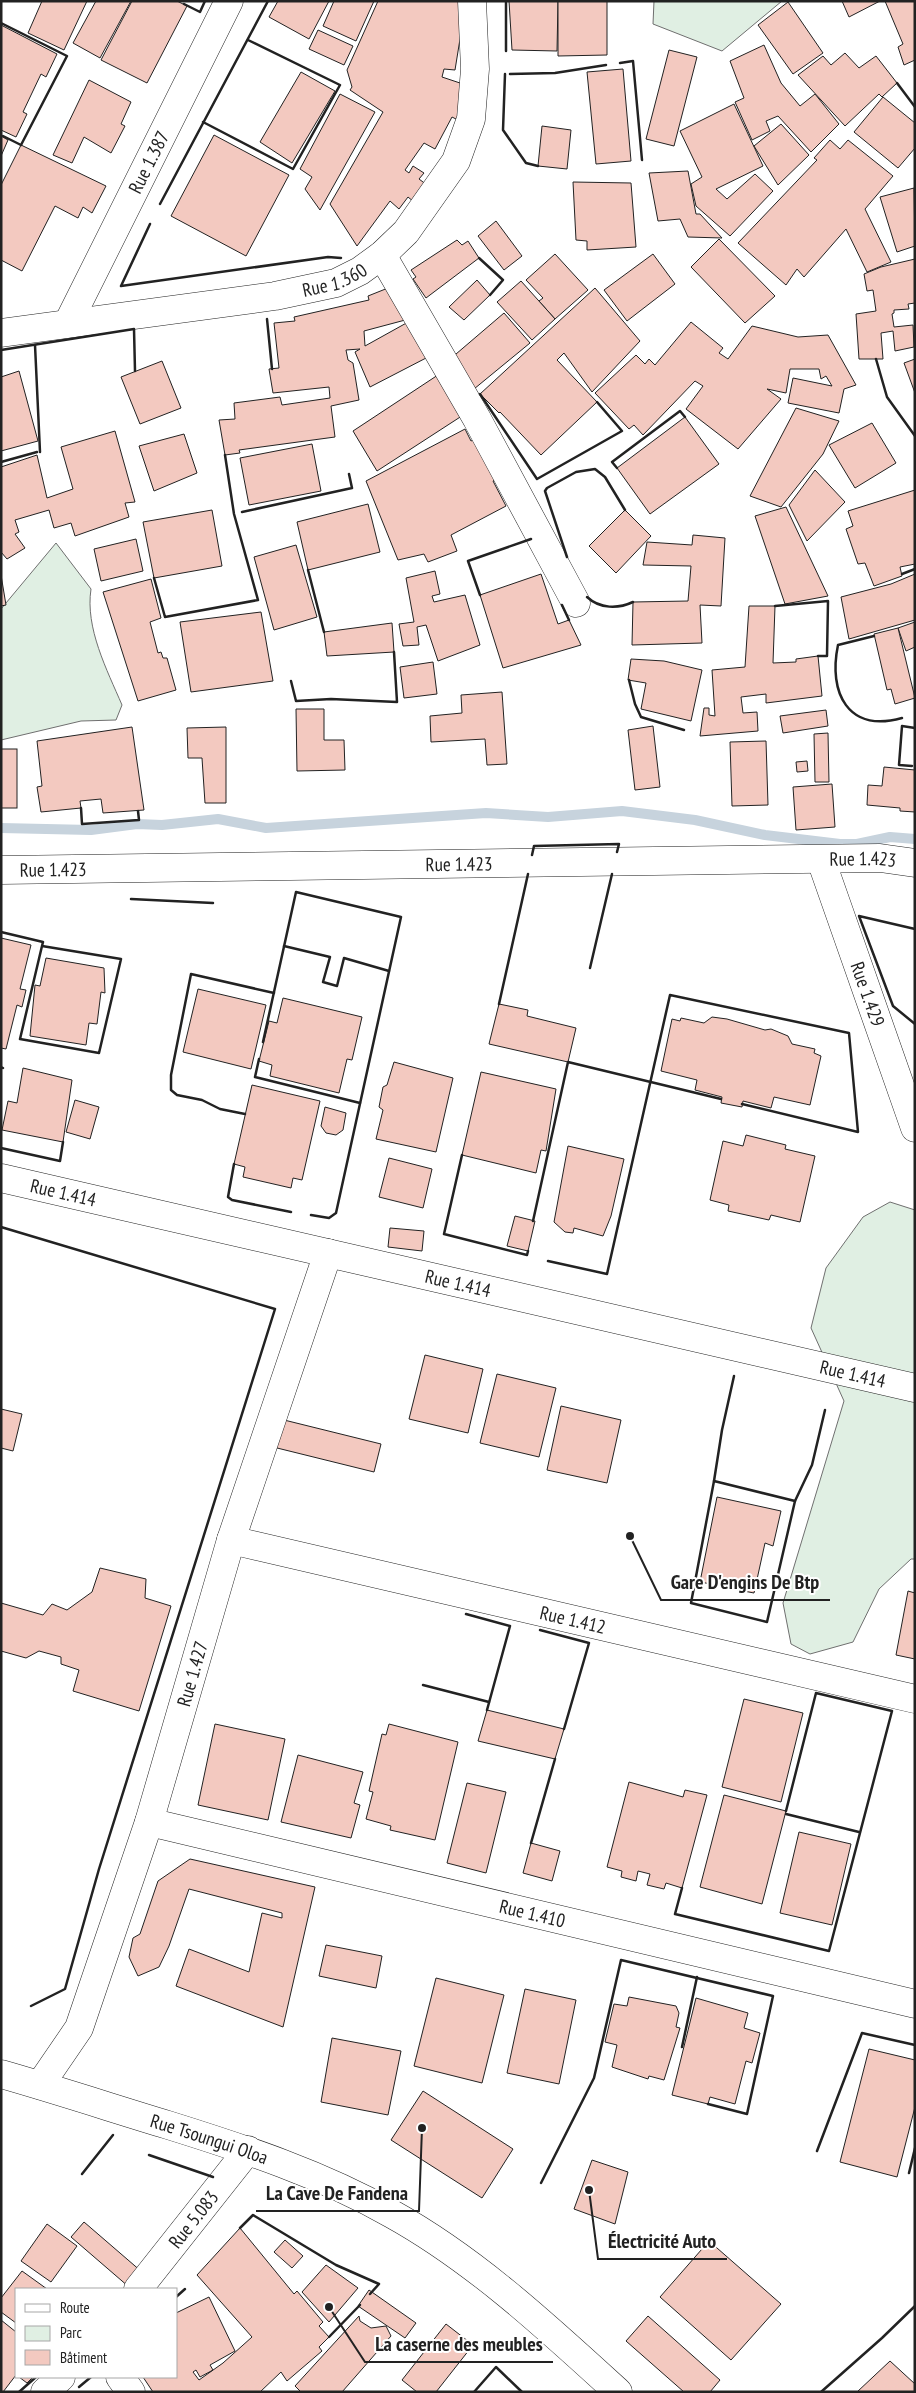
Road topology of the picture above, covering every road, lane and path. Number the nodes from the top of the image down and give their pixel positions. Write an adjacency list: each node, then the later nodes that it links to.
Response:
1 (229, 1): 4 (street, Rue 1.387)
2 (472, 1): 3 (street, Rue 1.360)
3 (382, 255): 4 (street, Rue 1.360); 6 (street)
4 (68, 323): 5 (street, Rue 1.360)
5 (1, 332)
6 (576, 603)
7 (821, 860): 8 (street, Rue 1.423); 9 (street, Rue 1.423); 10 (street, Rue 1.429)
8 (915, 863)
9 (1, 870)
10 (905, 1075): 11 (street, Rue 1.429)
11 (915, 1128)
12 (1, 1178): 13 (street, Rue 1.414)
13 (328, 1253): 14 (street, Rue 1.414); 15 (street, Rue 1.427)
14 (915, 1388)
15 (231, 1540): 16 (street, Rue 1.412); 17 (street, Rue 1.427)
16 (915, 1698)
17 (149, 1822): 18 (street, Rue 1.410); 20 (street, Rue 1.427)
18 (915, 2004)
19 (1, 2074): 20 (street, Rue Tsoungui Oloa)
20 (40, 2085): 21 (street, Rue Tsoungui Oloa)
21 (248, 2150): 22 (street, Rue 5.083); 27 (street, Rue Tsoungui Oloa)
22 (139, 2288)
23 (60, 2378): 25 (street)
24 (121, 2378): 26 (street)
25 (45, 2392)
26 (131, 2392)
27 (618, 2392)

